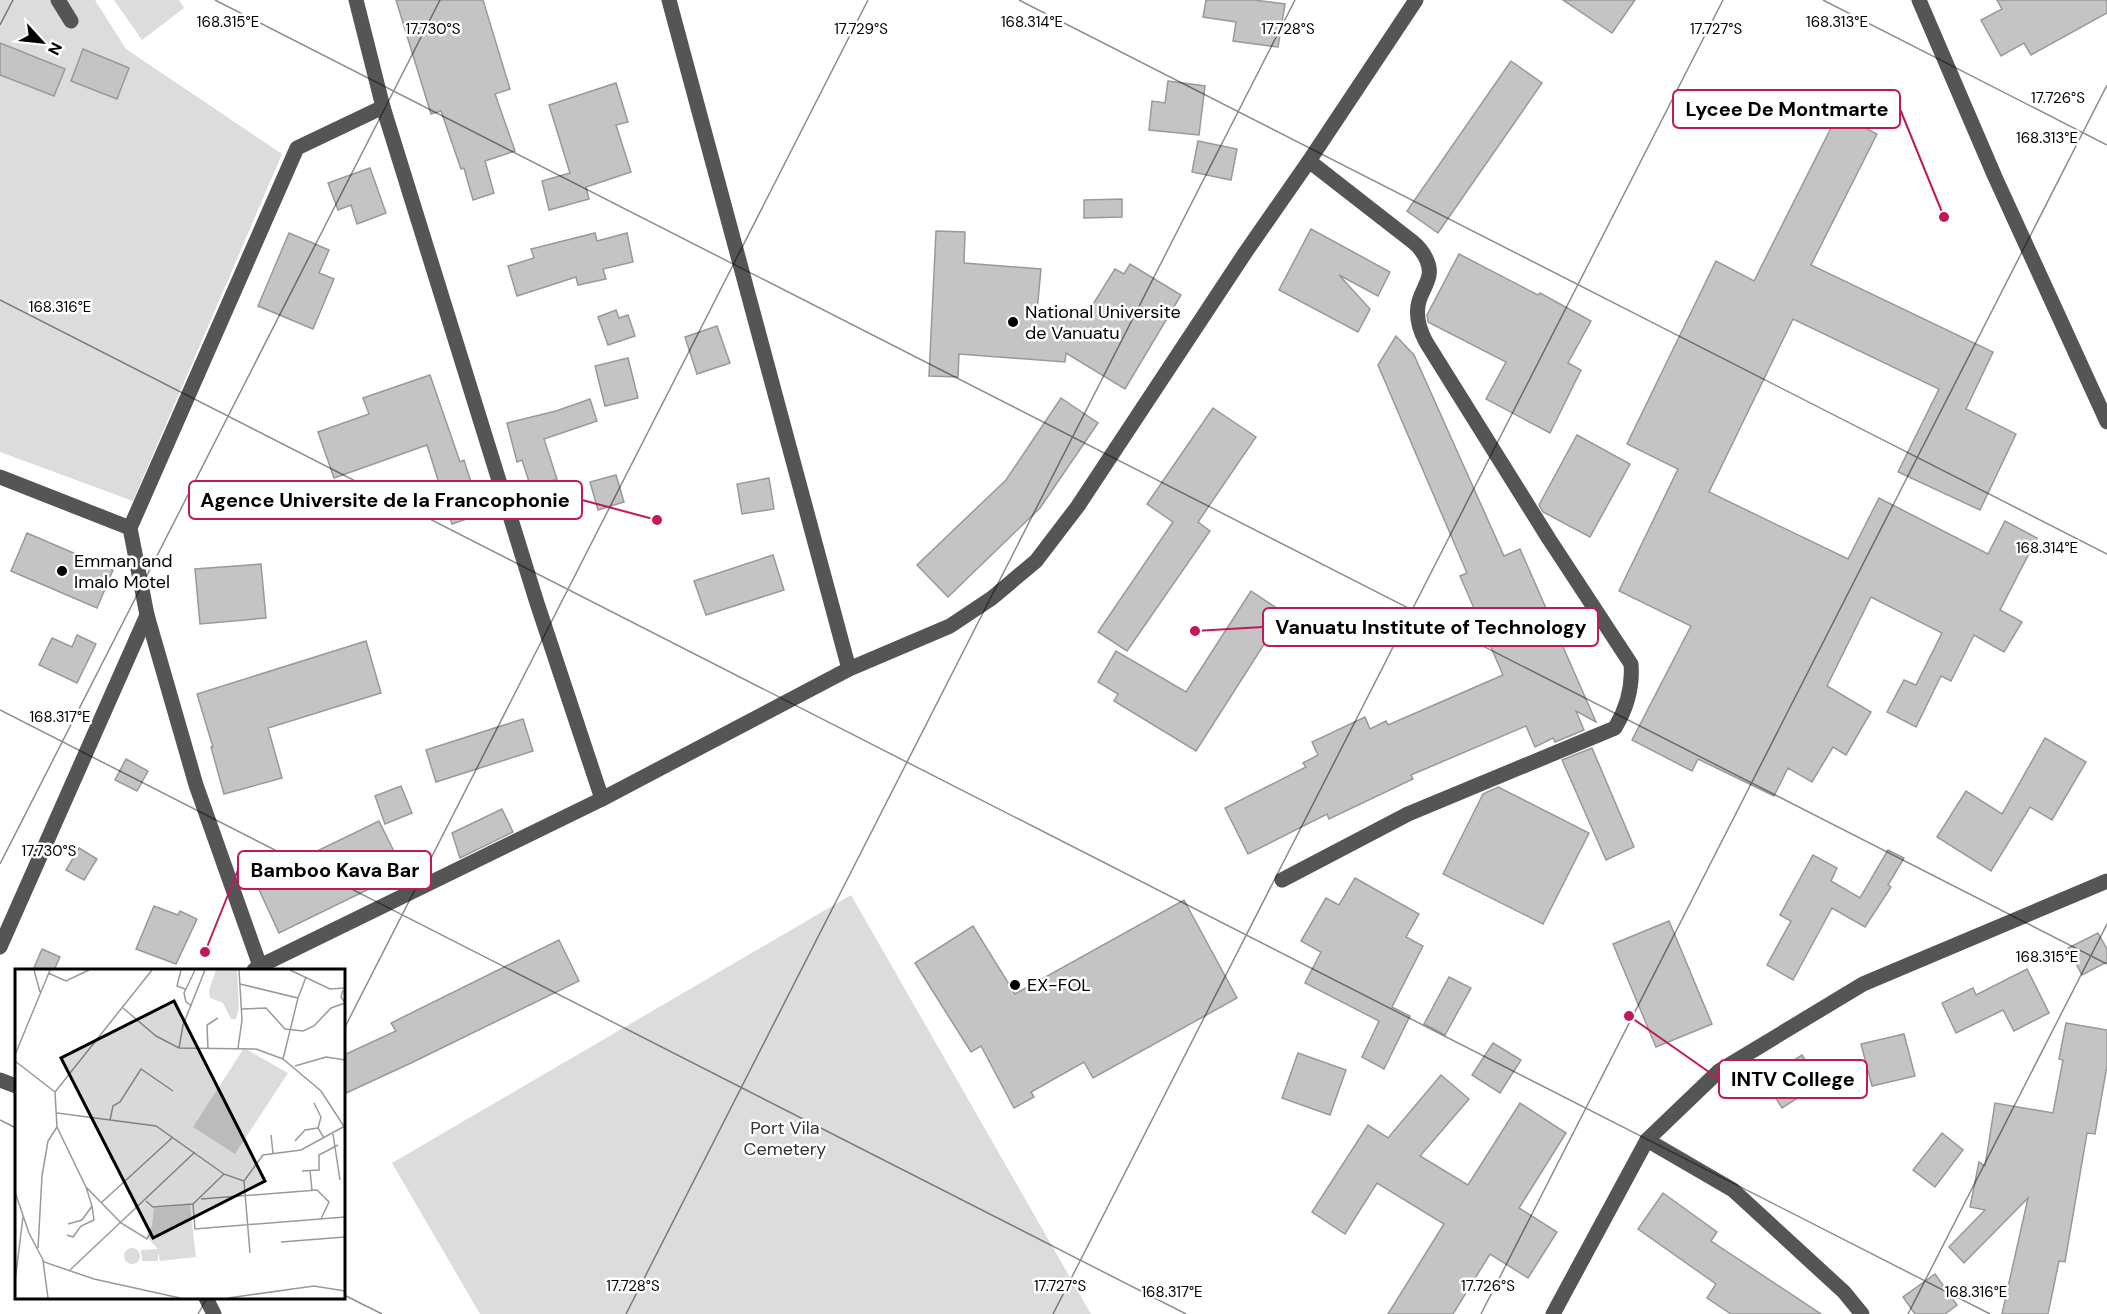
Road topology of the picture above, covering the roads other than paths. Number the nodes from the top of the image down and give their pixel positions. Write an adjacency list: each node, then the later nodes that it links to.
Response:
1 (58, 0): 6 (street)
2 (356, 0): 7 (street)
3 (669, 0): 13 (street)
4 (1416, 0): 8 (street)
5 (1919, 0): 9 (street)
6 (71, 21)
7 (383, 107): 11 (street); 14 (street)
8 (1309, 161): 13 (street); 15 (street)
9 (2107, 422)
10 (0, 477): 11 (street)
11 (129, 528): 12 (street)
12 (147, 615): 17 (street); 18 (street)
13 (849, 669): 14 (street)
14 (602, 799): 18 (street)
15 (1282, 879)
16 (2107, 881): 21 (street)
17 (0, 947)
18 (257, 968)
19 (0, 1080): 20 (street)
20 (15, 1086)
21 (1647, 1140): 24 (street); 25 (street)
22 (206, 1299): 23 (street)
23 (214, 1314)
24 (1553, 1314)
25 (1862, 1314)

